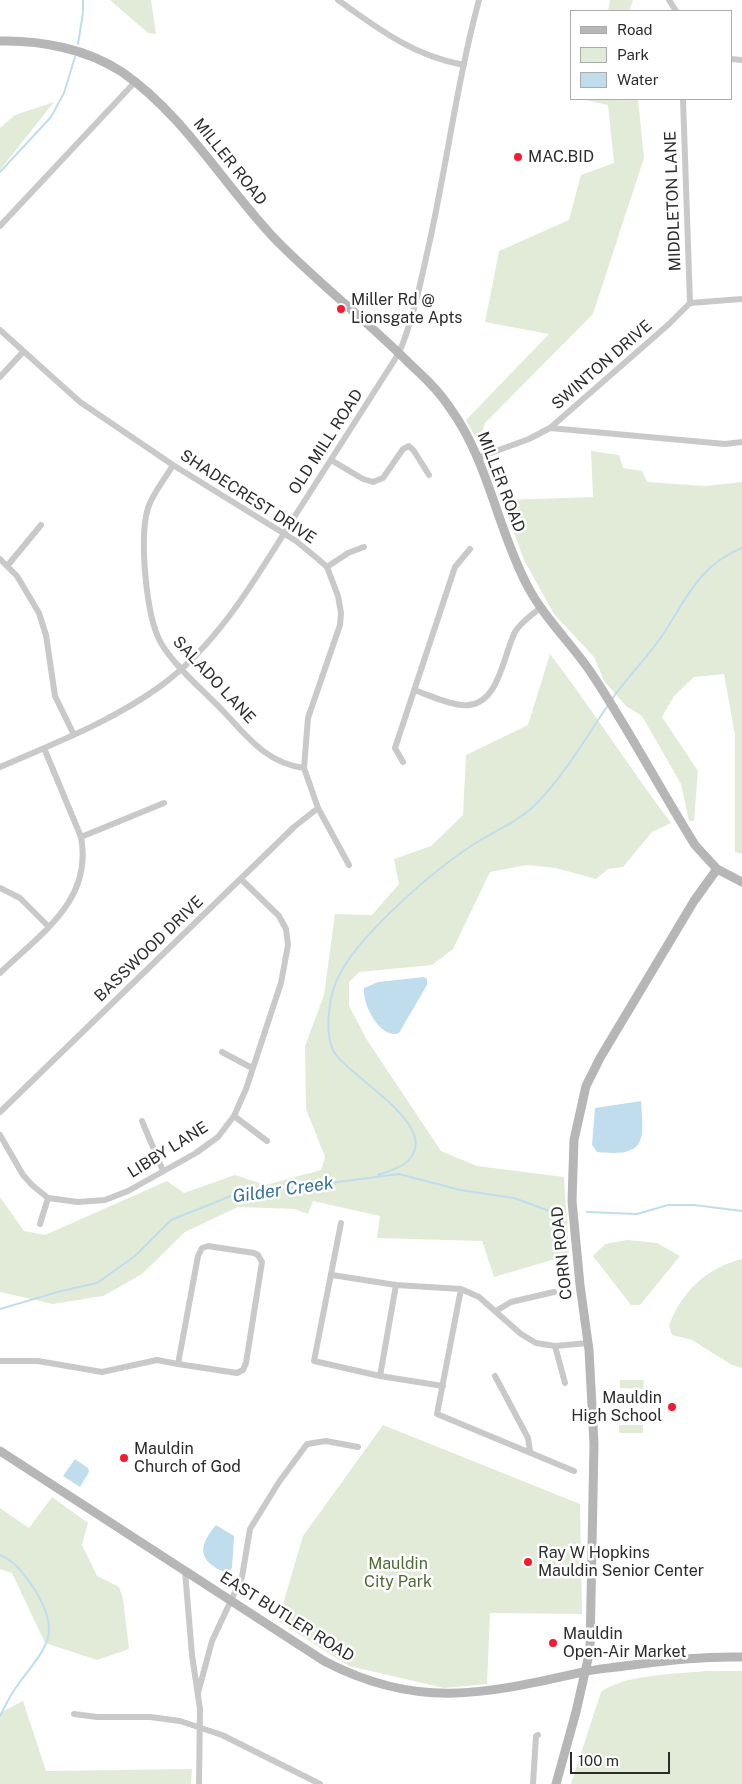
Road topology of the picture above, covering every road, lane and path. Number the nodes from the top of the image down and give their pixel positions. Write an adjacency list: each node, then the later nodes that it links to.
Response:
1 (338, 0): 4 (street)
2 (479, 0): 4 (street, OLD MILL ROAD)
3 (0, 41): 5 (street, MILLER ROAD)
4 (464, 65): 12 (street, OLD MILL ROAD)
5 (135, 82): 7 (street); 12 (street, MILLER ROAD)
6 (683, 100): 9 (street, MIDDLETON LANE)
7 (0, 226)
8 (742, 300): 9 (street)
9 (690, 302): 14 (street, SWINTON DRIVE)
10 (0, 330): 11 (street, SHADECREST DRIVE)
11 (23, 352): 13 (street); 18 (street, SHADECREST DRIVE)
12 (399, 353): 16 (street, MILLER ROAD); 17 (street, OLD MILL ROAD)
13 (0, 377)
14 (550, 428): 15 (street); 16 (street, SWINTON DRIVE)
15 (742, 442)
16 (478, 458): 27 (street, MILLER ROAD)
17 (331, 460): 19 (street); 21 (street, OLD MILL ROAD)
18 (173, 465): 21 (street, SHADECREST DRIVE); 28 (street, SALADO LANE)
19 (429, 475)
20 (41, 525): 25 (street)
21 (284, 534): 26 (street, SHADECREST DRIVE); 28 (street, OLD MILL ROAD)
22 (364, 547): 26 (street)
23 (470, 549): 29 (street)
24 (0, 559): 25 (street)
25 (8, 565): 30 (street)
26 (326, 567): 34 (street, SHADECREST DRIVE)
27 (540, 608): 29 (street); 39 (street, MILLER ROAD)
28 (182, 668): 30 (street, OLD MILL ROAD); 34 (street, SALADO LANE)
29 (414, 690): 32 (street)
30 (74, 735): 31 (street, OLD MILL ROAD)
31 (44, 748): 33 (street, OLD MILL ROAD); 37 (street)
32 (403, 762)
33 (0, 768)
34 (304, 768): 36 (street, SHADECREST DRIVE)
35 (164, 803): 37 (street)
36 (318, 808): 38 (street, SHADECREST DRIVE); 40 (street, BASSWOOD DRIVE)
37 (81, 837): 43 (street)
38 (349, 865)
39 (717, 869): 41 (street, MILLER ROAD); 61 (street, CORN ROAD)
40 (242, 880): 46 (street, LIBBY LANE); 47 (street, BASSWOOD DRIVE)
41 (742, 882)
42 (0, 888): 43 (street)
43 (48, 926): 44 (street)
44 (0, 973)
45 (222, 1052): 46 (street)
46 (252, 1068): 48 (street, LIBBY LANE)
47 (0, 1112)
48 (234, 1116): 51 (street); 52 (street, LIBBY LANE)
49 (142, 1121): 52 (street)
50 (0, 1135): 53 (street)
51 (267, 1141)
52 (163, 1171): 53 (street, LIBBY LANE)
53 (48, 1198): 54 (street)
54 (40, 1224)
55 (341, 1224): 56 (street)
56 (332, 1276): 57 (street); 65 (street)
57 (396, 1285): 58 (street); 65 (street)
58 (461, 1290): 60 (street); 68 (street)
59 (554, 1292): 60 (street)
60 (496, 1311): 62 (street)
61 (588, 1343): 62 (street); 76 (street, CORN ROAD)
62 (555, 1346): 67 (street)
63 (0, 1361): 64 (street)
64 (178, 1364): 64 (street)
65 (380, 1376): 68 (street)
66 (495, 1376): 71 (street)
67 (565, 1383)
68 (443, 1386): 71 (street)
69 (358, 1447): 74 (street)
70 (0, 1451): 73 (street, EAST BUTLER ROAD)
71 (530, 1451): 72 (street)
72 (574, 1471)
73 (185, 1571): 74 (street, EAST BUTLER ROAD); 77 (street)
74 (230, 1600): 76 (street, EAST BUTLER ROAD); 77 (street)
75 (742, 1657): 76 (street, EAST BUTLER ROAD)
76 (584, 1671): 84 (street, CORN ROAD)
77 (198, 1693): 79 (street)
78 (74, 1714): 79 (street)
79 (199, 1728): 81 (street); 82 (street)
80 (538, 1735): 83 (street)
81 (199, 1784)
82 (318, 1784)
83 (533, 1784)
84 (556, 1784)

